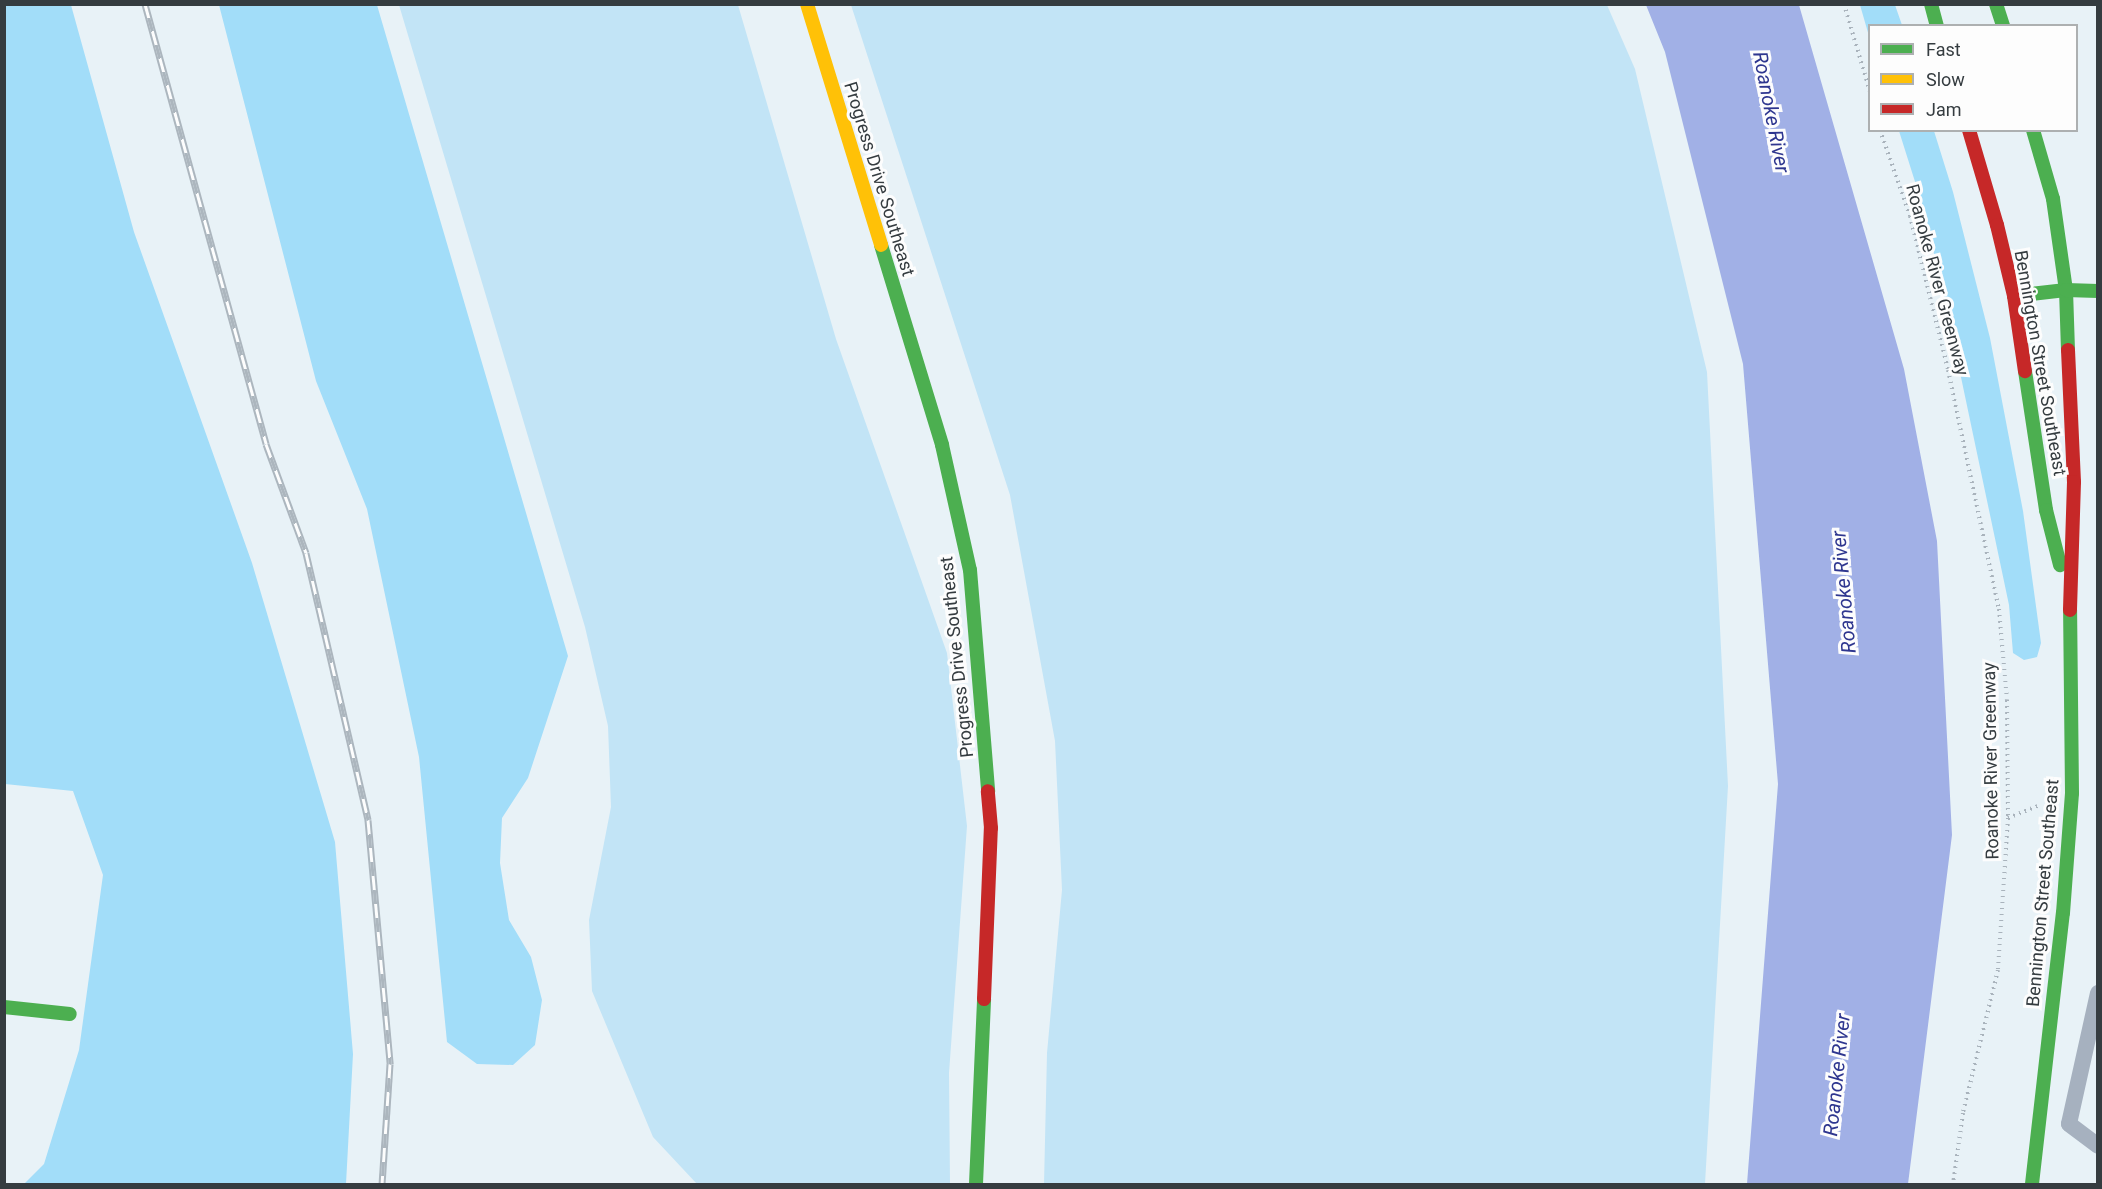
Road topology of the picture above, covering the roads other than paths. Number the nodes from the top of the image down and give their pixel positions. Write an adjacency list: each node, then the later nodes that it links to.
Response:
1 (807, 4): 17 (main road, Progress Drive Southeast)
2 (1931, 4): 4 (main road)
3 (1996, 4): 5 (main road)
4 (1936, 24)
5 (2002, 24)
6 (1970, 132): 10 (main road, Bennington Street Southeast)
7 (2034, 132): 8 (main road, Bennington Street Southeast)
8 (2066, 290): 9 (main road); 10 (main road); 11 (main road, Bennington Street Southeast)
9 (2097, 291)
10 (2014, 296): 11 (main road, Bennington Street Southeast)
11 (2070, 603): 18 (main road, Bennington Street Southeast)
12 (2097, 993): 15 (lane)
13 (4, 1007): 14 (main road)
14 (70, 1014)
15 (2094, 1026): 16 (lane)
16 (2097, 1146)
17 (976, 1185)
18 (2032, 1185)

